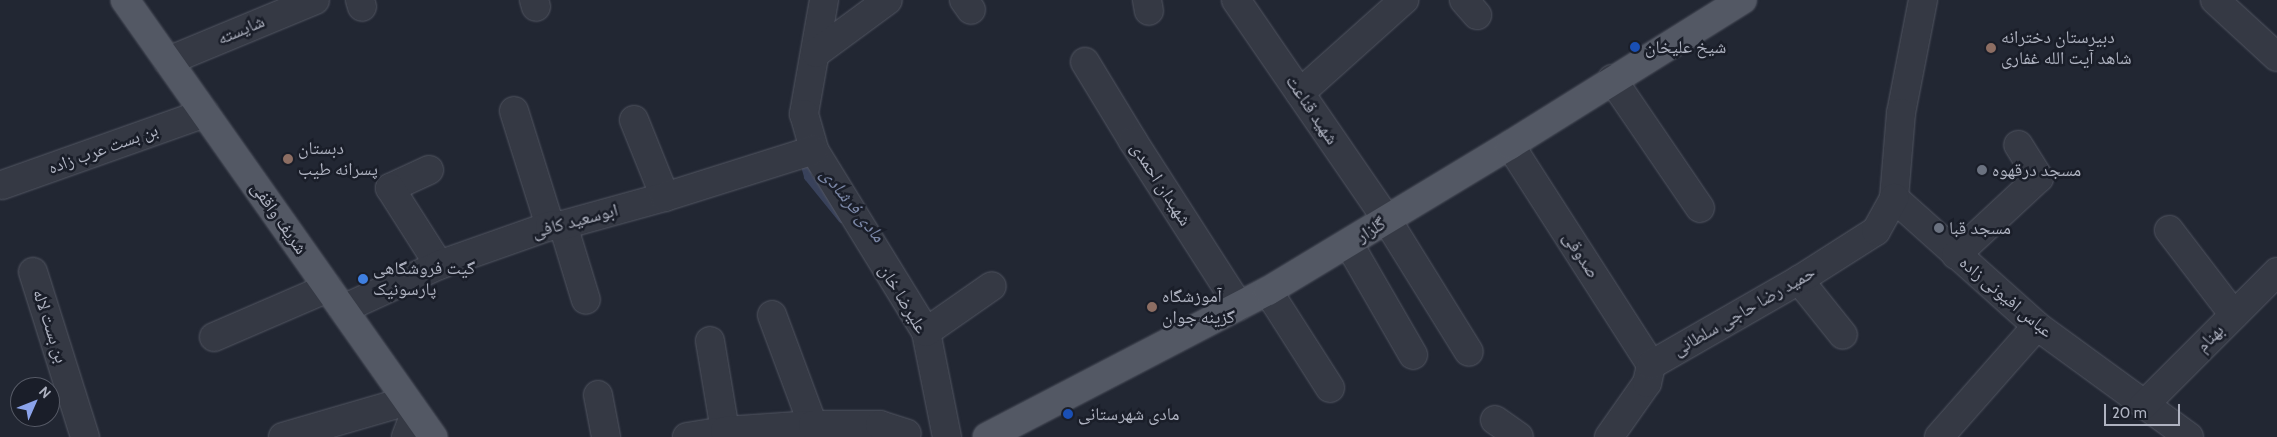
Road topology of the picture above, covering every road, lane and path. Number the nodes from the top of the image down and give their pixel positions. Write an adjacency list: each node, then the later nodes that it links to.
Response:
1 (125, 0): 12 (main road, شریف واقفی)
2 (824, 0): 10 (street, علیرضا خان)
3 (888, 0): 10 (street)
4 (1236, 0): 15 (street, شهید قناعت)
5 (1742, 0): 14 (main road, گلزار)
6 (1922, 0): 25 (street)
7 (2215, 0): 11 (street)
8 (308, 1): 12 (street, شایسته)
9 (1391, 4): 15 (street)
10 (816, 53): 21 (street, علیرضا خان)
11 (2277, 57)
12 (168, 61): 17 (main road, شریف واقفی)
13 (1085, 62): 40 (street, شهیدان احمدی)
14 (1612, 79): 19 (main road, گلزار); 26 (street)
15 (1300, 93): 27 (street, شهید قناعت)
16 (514, 111): 28 (street)
17 (205, 113): 23 (street, بن بست عرب زاده); 38 (main road, شریف واقفی)
18 (634, 120): 24 (street)
19 (1510, 145): 27 (main road, گلزار); 50 (street, صدوقی)
20 (2018, 145): 31 (street)
21 (814, 150): 24 (street, ابوسعید کافی); 44 (street, علیرضا خان)
22 (429, 170): 32 (street)
23 (2, 185)
24 (665, 197): 28 (street, ابوسعید کافی)
25 (1894, 198): 31 (street, عباس افیونی زاده); 35 (street, حمید رضا حاجی سلطانی)
26 (1700, 208)
27 (1387, 220): 30 (main road, گلزار); 48 (street, شهید قناعت)
28 (556, 226): 32 (street, ابوسعید کافی); 39 (street)
29 (2169, 230): 42 (street)
30 (1349, 244): 37 (main road, گلزار); 49 (street)
31 (1956, 255): 43 (street, عباس افیونی زاده)
32 (439, 265): 38 (street, ابوسعید کافی)
33 (33, 272): 59 (street, بن بست لاله)
34 (2277, 272): 42 (street, بهنام)
35 (1799, 280): 45 (street); 50 (street, حمید رضا حاجی سلطانی)
36 (992, 286): 44 (street)
37 (1268, 291): 40 (main road, گلزار); 51 (street)
38 (335, 298): 46 (street, ابوسعید کافی); 54 (main road, شریف واقفی)
39 (586, 300)
40 (1239, 306): 65 (main road, گلزار)
41 (772, 315): 56 (street)
42 (2234, 315): 53 (street, بهنام)
43 (2037, 326): 53 (street, عباس افیونی زاده); 68 (street)
44 (926, 332): 64 (street, علیرضا خان)
45 (1843, 334)
46 (214, 337)
47 (710, 341): 57 (street)
48 (1469, 352)
49 (1413, 355)
50 (1651, 365): 67 (street)
51 (1330, 388)
52 (598, 395): 62 (street)
53 (2144, 405): 69 (street, عباس افیونی زاده)
54 (410, 417): 60 (street); 61 (main road, شریف واقفی)
55 (1494, 420): 66 (street)
56 (813, 425): 57 (street); 58 (street)
57 (725, 431): 63 (street)
58 (907, 434)
59 (86, 437)
60 (283, 437)
61 (433, 437)
62 (606, 437)
63 (687, 437)
64 (947, 437)
65 (987, 437)
66 (1519, 437)
67 (1609, 437)
68 (1939, 437)
69 (2189, 437)

